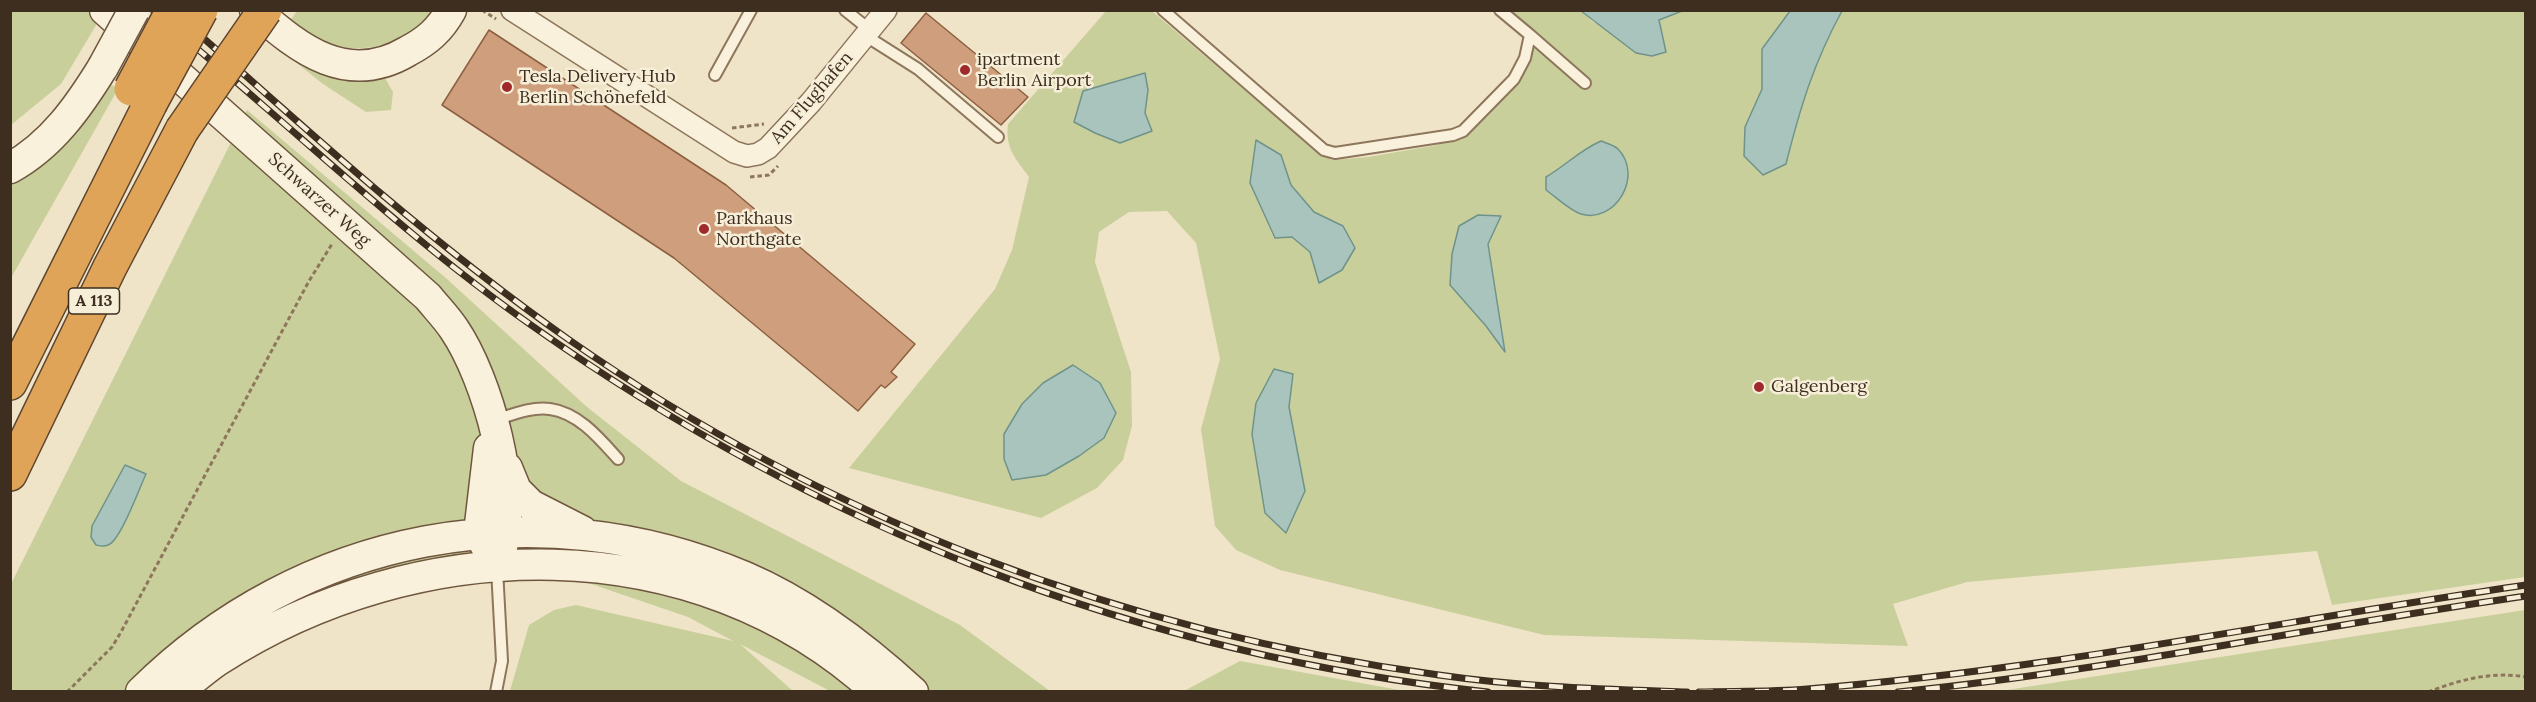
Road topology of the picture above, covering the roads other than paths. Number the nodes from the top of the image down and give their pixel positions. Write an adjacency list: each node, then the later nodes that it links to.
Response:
1 (105, 10): 24 (street, Schwarzer Weg)
2 (134, 10): 22 (street, bridge)
3 (173, 10): 19 (highway, bridge)
4 (201, 10): 19 (highway, A 113, bridge)
5 (246, 10): 20 (highway, A 113, bridge)
6 (255, 10): 8 (street)
7 (265, 10): 20 (highway, bridge)
8 (451, 10)
9 (750, 10): 17 (lane)
10 (845, 10): 15 (lane)
11 (886, 10): 15 (street, Am Flughafen)
12 (1163, 10): 16 (lane)
13 (1500, 10): 16 (lane)
14 (507, 17): 15 (street, Am Flughafen)
15 (868, 33): 21 (lane)
16 (1530, 35): 18 (lane)
17 (715, 75)
18 (1585, 83)
19 (140, 96): 23 (highway, A 113)
20 (182, 130): 27 (highway, A 113)
21 (998, 137)
22 (10, 168)
23 (10, 383)
24 (492, 421): 25 (street, Schwarzer Weg); 26 (lane); 28 (street, Schwarzer Weg)
25 (503, 457): 28 (street, Schwarzer Weg); 29 (street)
26 (618, 459)
27 (10, 474)
28 (493, 532): 29 (street); 30 (street, Schwarzer Weg); 31 (street)
29 (587, 534): 35 (street)
30 (497, 566): 32 (street); 33 (lane); 34 (street)
31 (141, 692)
32 (178, 692)
33 (496, 692)
34 (876, 692)
35 (913, 692)

